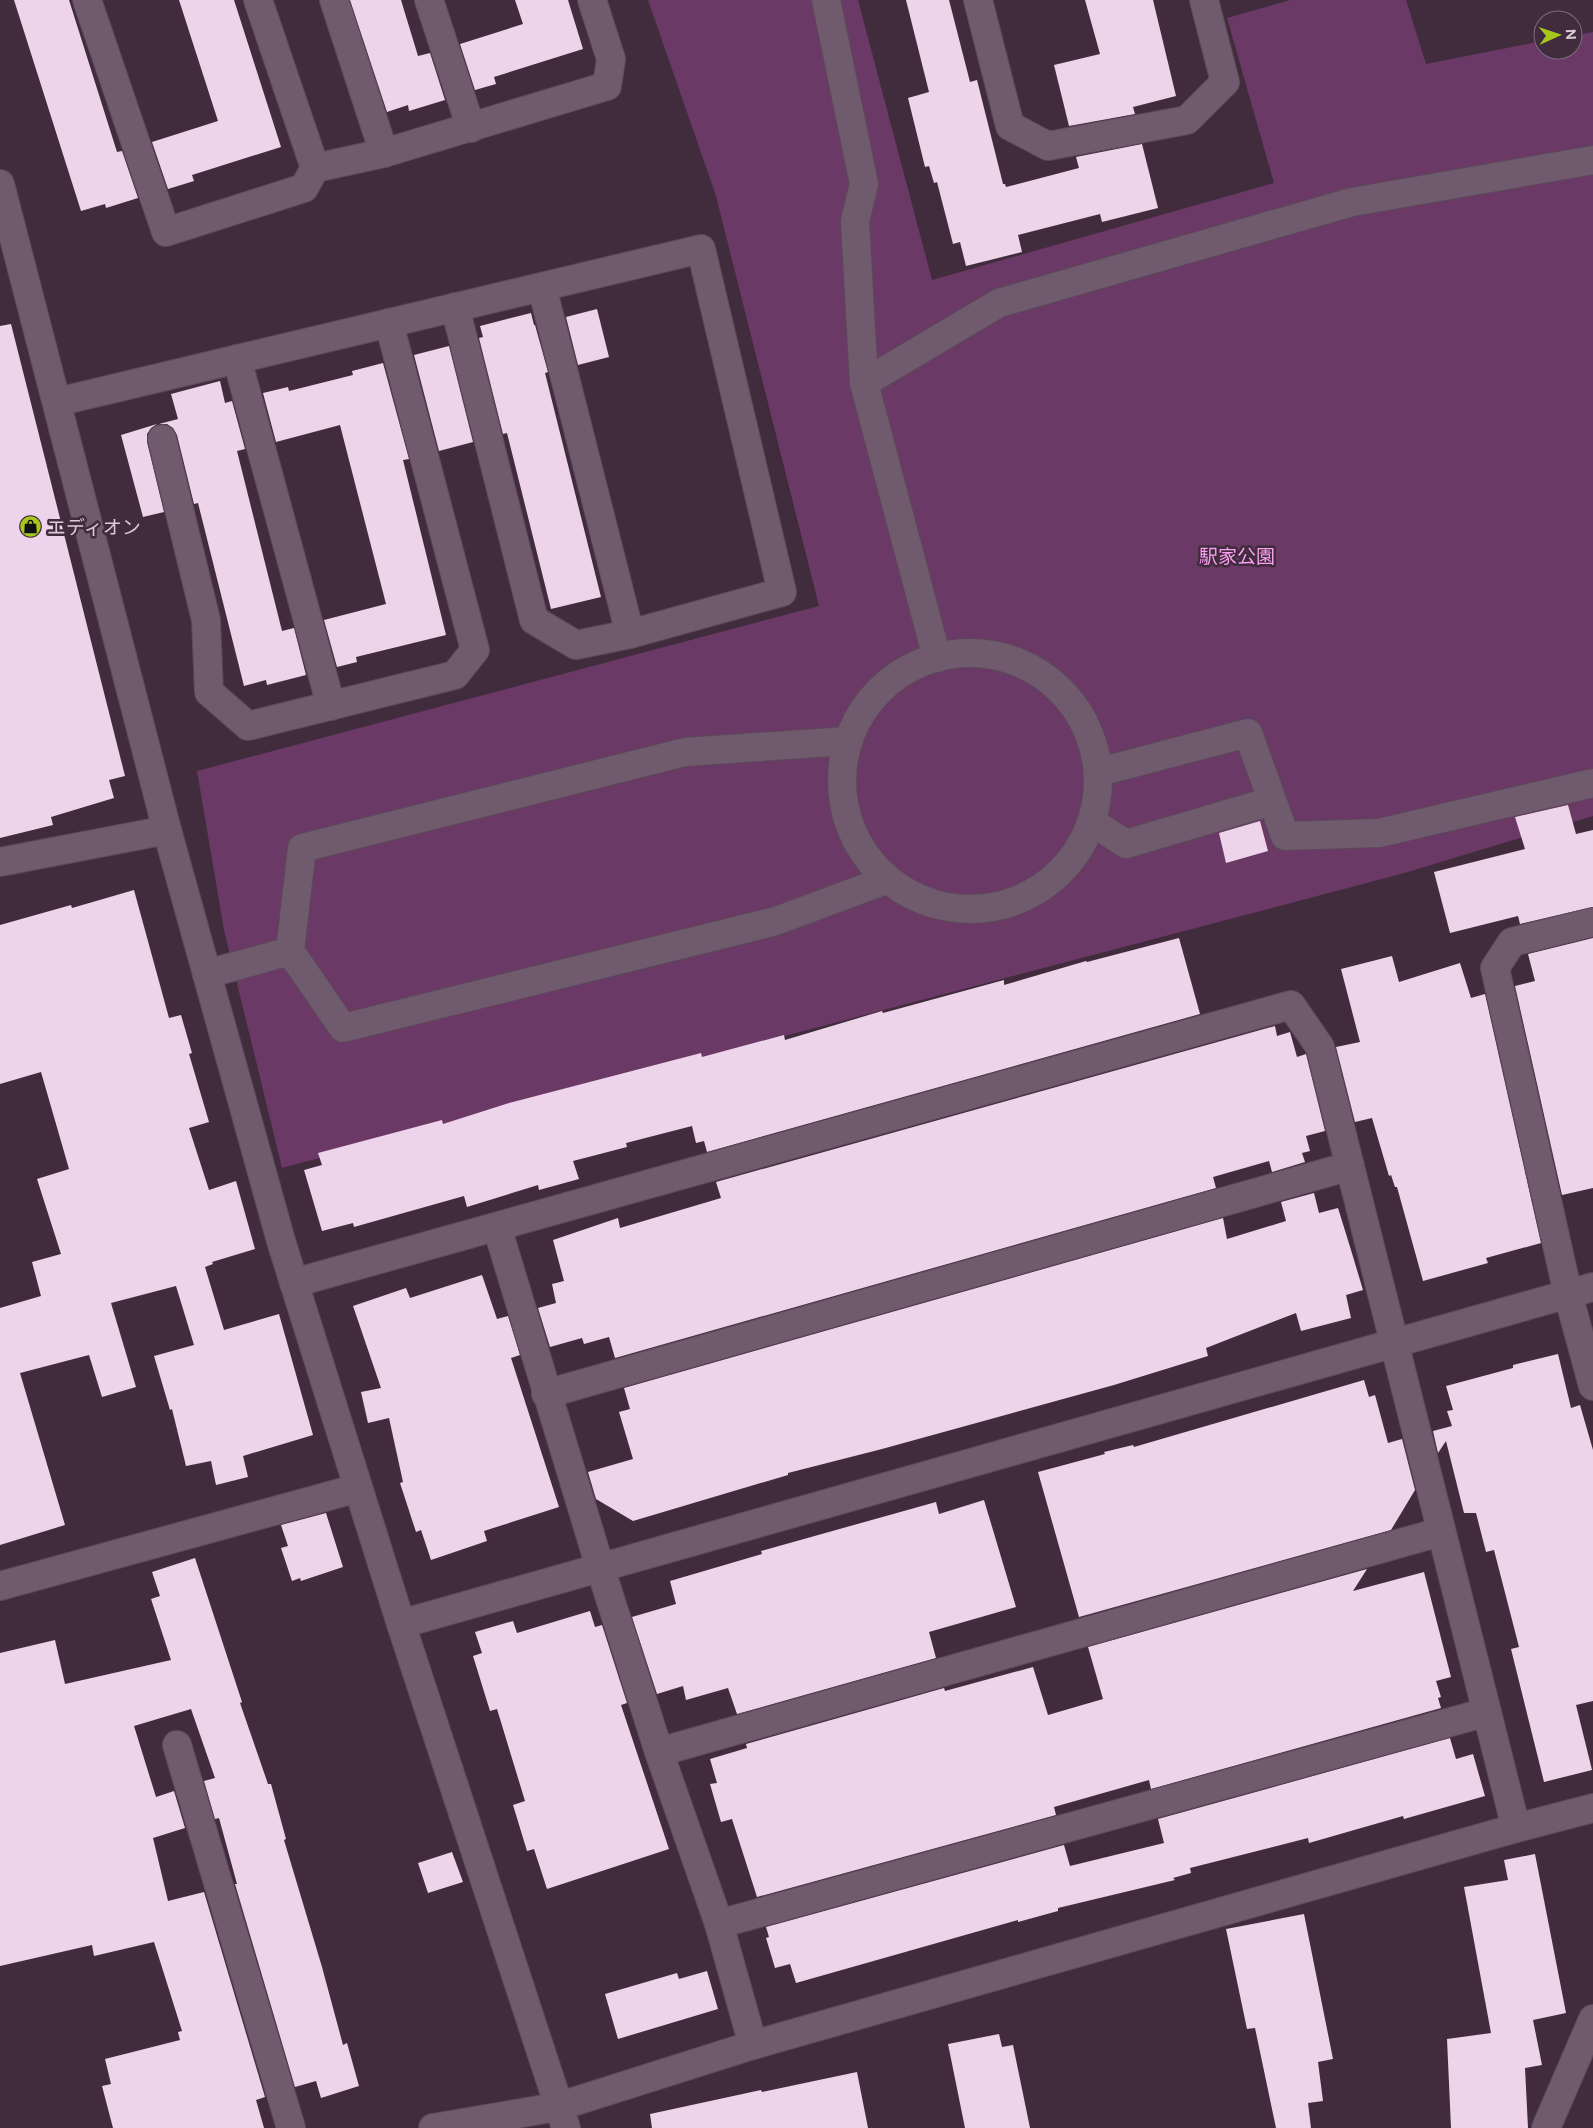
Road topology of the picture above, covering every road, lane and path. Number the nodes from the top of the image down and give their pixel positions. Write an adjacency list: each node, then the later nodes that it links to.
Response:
1 (87, 0): 12 (street)
2 (258, 0): 12 (street)
3 (334, 0): 10 (street)
4 (429, 0): 9 (street)
5 (592, 0): 9 (street)
6 (826, 0): 18 (street)
7 (978, 0): 8 (street)
8 (1204, 0)
9 (472, 128): 10 (street)
10 (384, 152): 12 (street)
11 (1593, 160): 18 (street)
12 (315, 168)
13 (2, 194): 19 (street)
14 (542, 286): 15 (street); 21 (street); 21 (street)
15 (455, 308): 16 (street); 21 (street)
16 (389, 324): 17 (street); 23 (street)
17 (237, 359): 19 (street); 23 (street)
18 (864, 382): 22 (street)
19 (57, 402): 29 (street)
20 (162, 440): 23 (street)
21 (630, 634)
22 (937, 658): 24 (street); 25 (street)
23 (331, 706)
24 (847, 741): 31 (street); 33 (street)
25 (1099, 772): 27 (street); 28 (street)
26 (1593, 784): 27 (street)
27 (1272, 800): 28 (street)
28 (1092, 822): 31 (street)
29 (167, 830): 30 (street); 34 (street)
30 (0, 862)
31 (886, 880): 33 (street)
32 (1593, 922): 38 (street)
33 (290, 951): 34 (street)
34 (207, 974): 37 (street)
35 (1350, 1166): 36 (street); 39 (street); 41 (street)
36 (498, 1227): 37 (street); 41 (street)
37 (294, 1283): 42 (street)
38 (1581, 1291): 39 (street); 40 (street)
39 (1396, 1342): 43 (street); 44 (street)
40 (1593, 1386)
41 (546, 1394): 44 (street)
42 (358, 1488): 45 (street); 46 (street)
43 (1440, 1532): 47 (street); 49 (street)
44 (600, 1567): 46 (street); 49 (street)
45 (0, 1586)
46 (401, 1624): 55 (street)
47 (1487, 1712): 51 (street); 52 (street)
48 (177, 1746): 56 (street)
49 (659, 1752): 52 (street)
50 (1593, 1808): 51 (street)
51 (1516, 1828): 54 (street)
52 (719, 1924): 54 (street)
53 (1593, 2019): 58 (street)
54 (753, 2045): 55 (street)
55 (562, 2117): 57 (street)
56 (290, 2128)
57 (433, 2128)
58 (1546, 2128)

